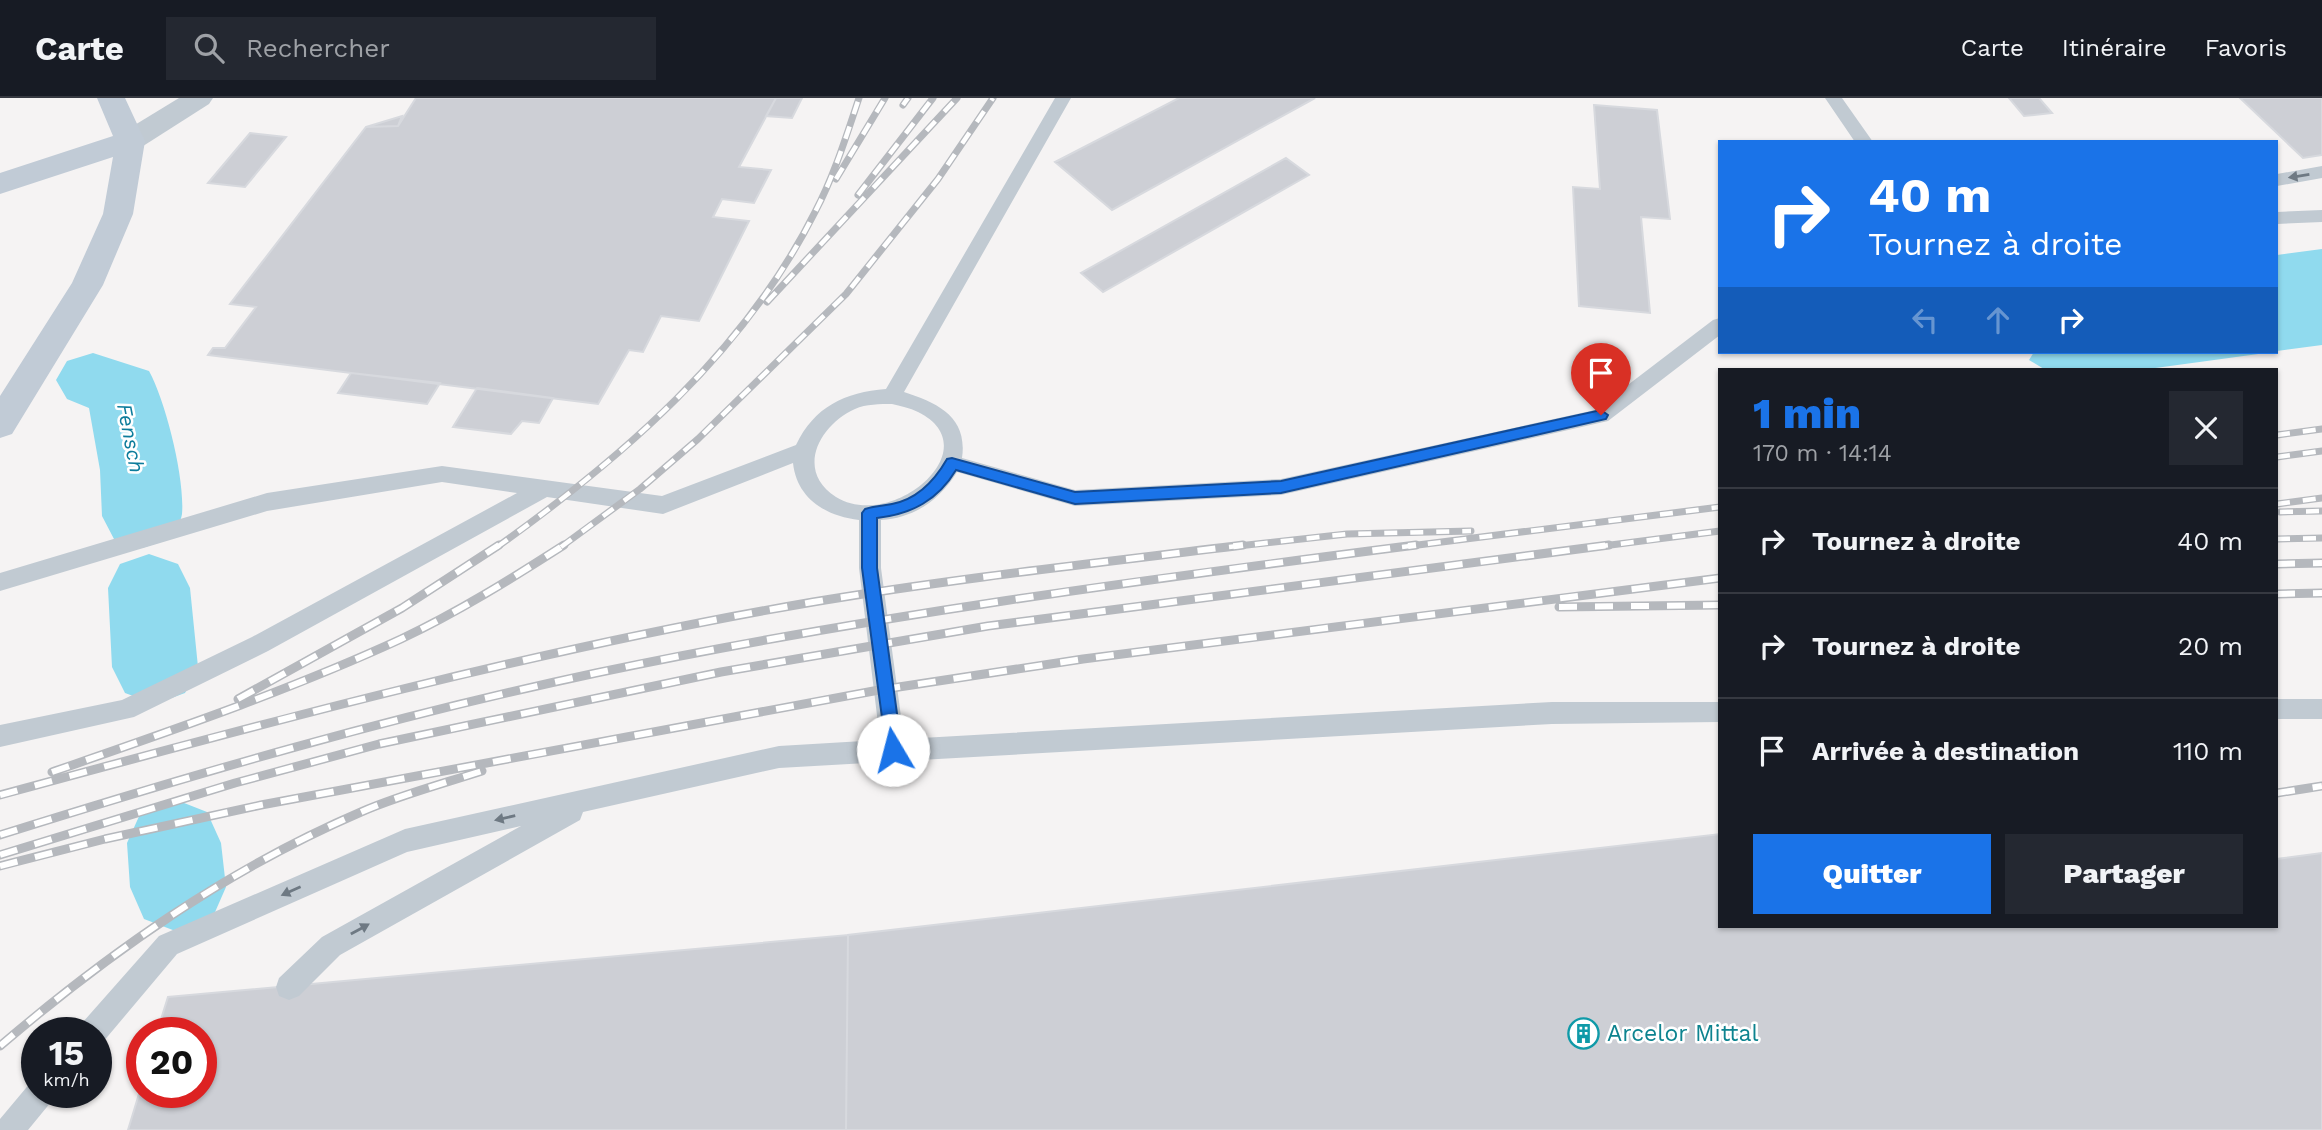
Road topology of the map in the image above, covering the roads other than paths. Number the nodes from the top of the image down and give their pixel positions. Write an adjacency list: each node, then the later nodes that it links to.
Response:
1 (111, 98): 6 (main road)
2 (199, 98): 6 (street)
3 (1063, 98): 13 (lane)
4 (1833, 98): 5 (lane)
5 (1863, 140)
6 (130, 141): 9 (main road); 14 (main road)
7 (2322, 172): 8 (lane, one-way to 8)
8 (2278, 180)
9 (0, 184)
10 (2322, 216): 11 (lane)
11 (2278, 218)
12 (1718, 327): 16 (lane)
13 (892, 396): 15 (lane); 16 (lane)
14 (0, 425)
15 (803, 451): 17 (lane); 18 (lane)
16 (952, 463): 18 (lane)
17 (545, 488): 19 (lane); 23 (lane)
18 (870, 513): 24 (lane)
19 (0, 582)
20 (2278, 709): 21 (lane)
21 (2322, 709)
22 (1718, 712): 24 (lane)
23 (0, 736)
24 (893, 750): 25 (lane)
25 (596, 798): 26 (lane, one-way to 25); 27 (lane, one-way to 27)
26 (289, 987)
27 (106, 1017)
28 (28, 1108): 29 (lane)
29 (9, 1130)

